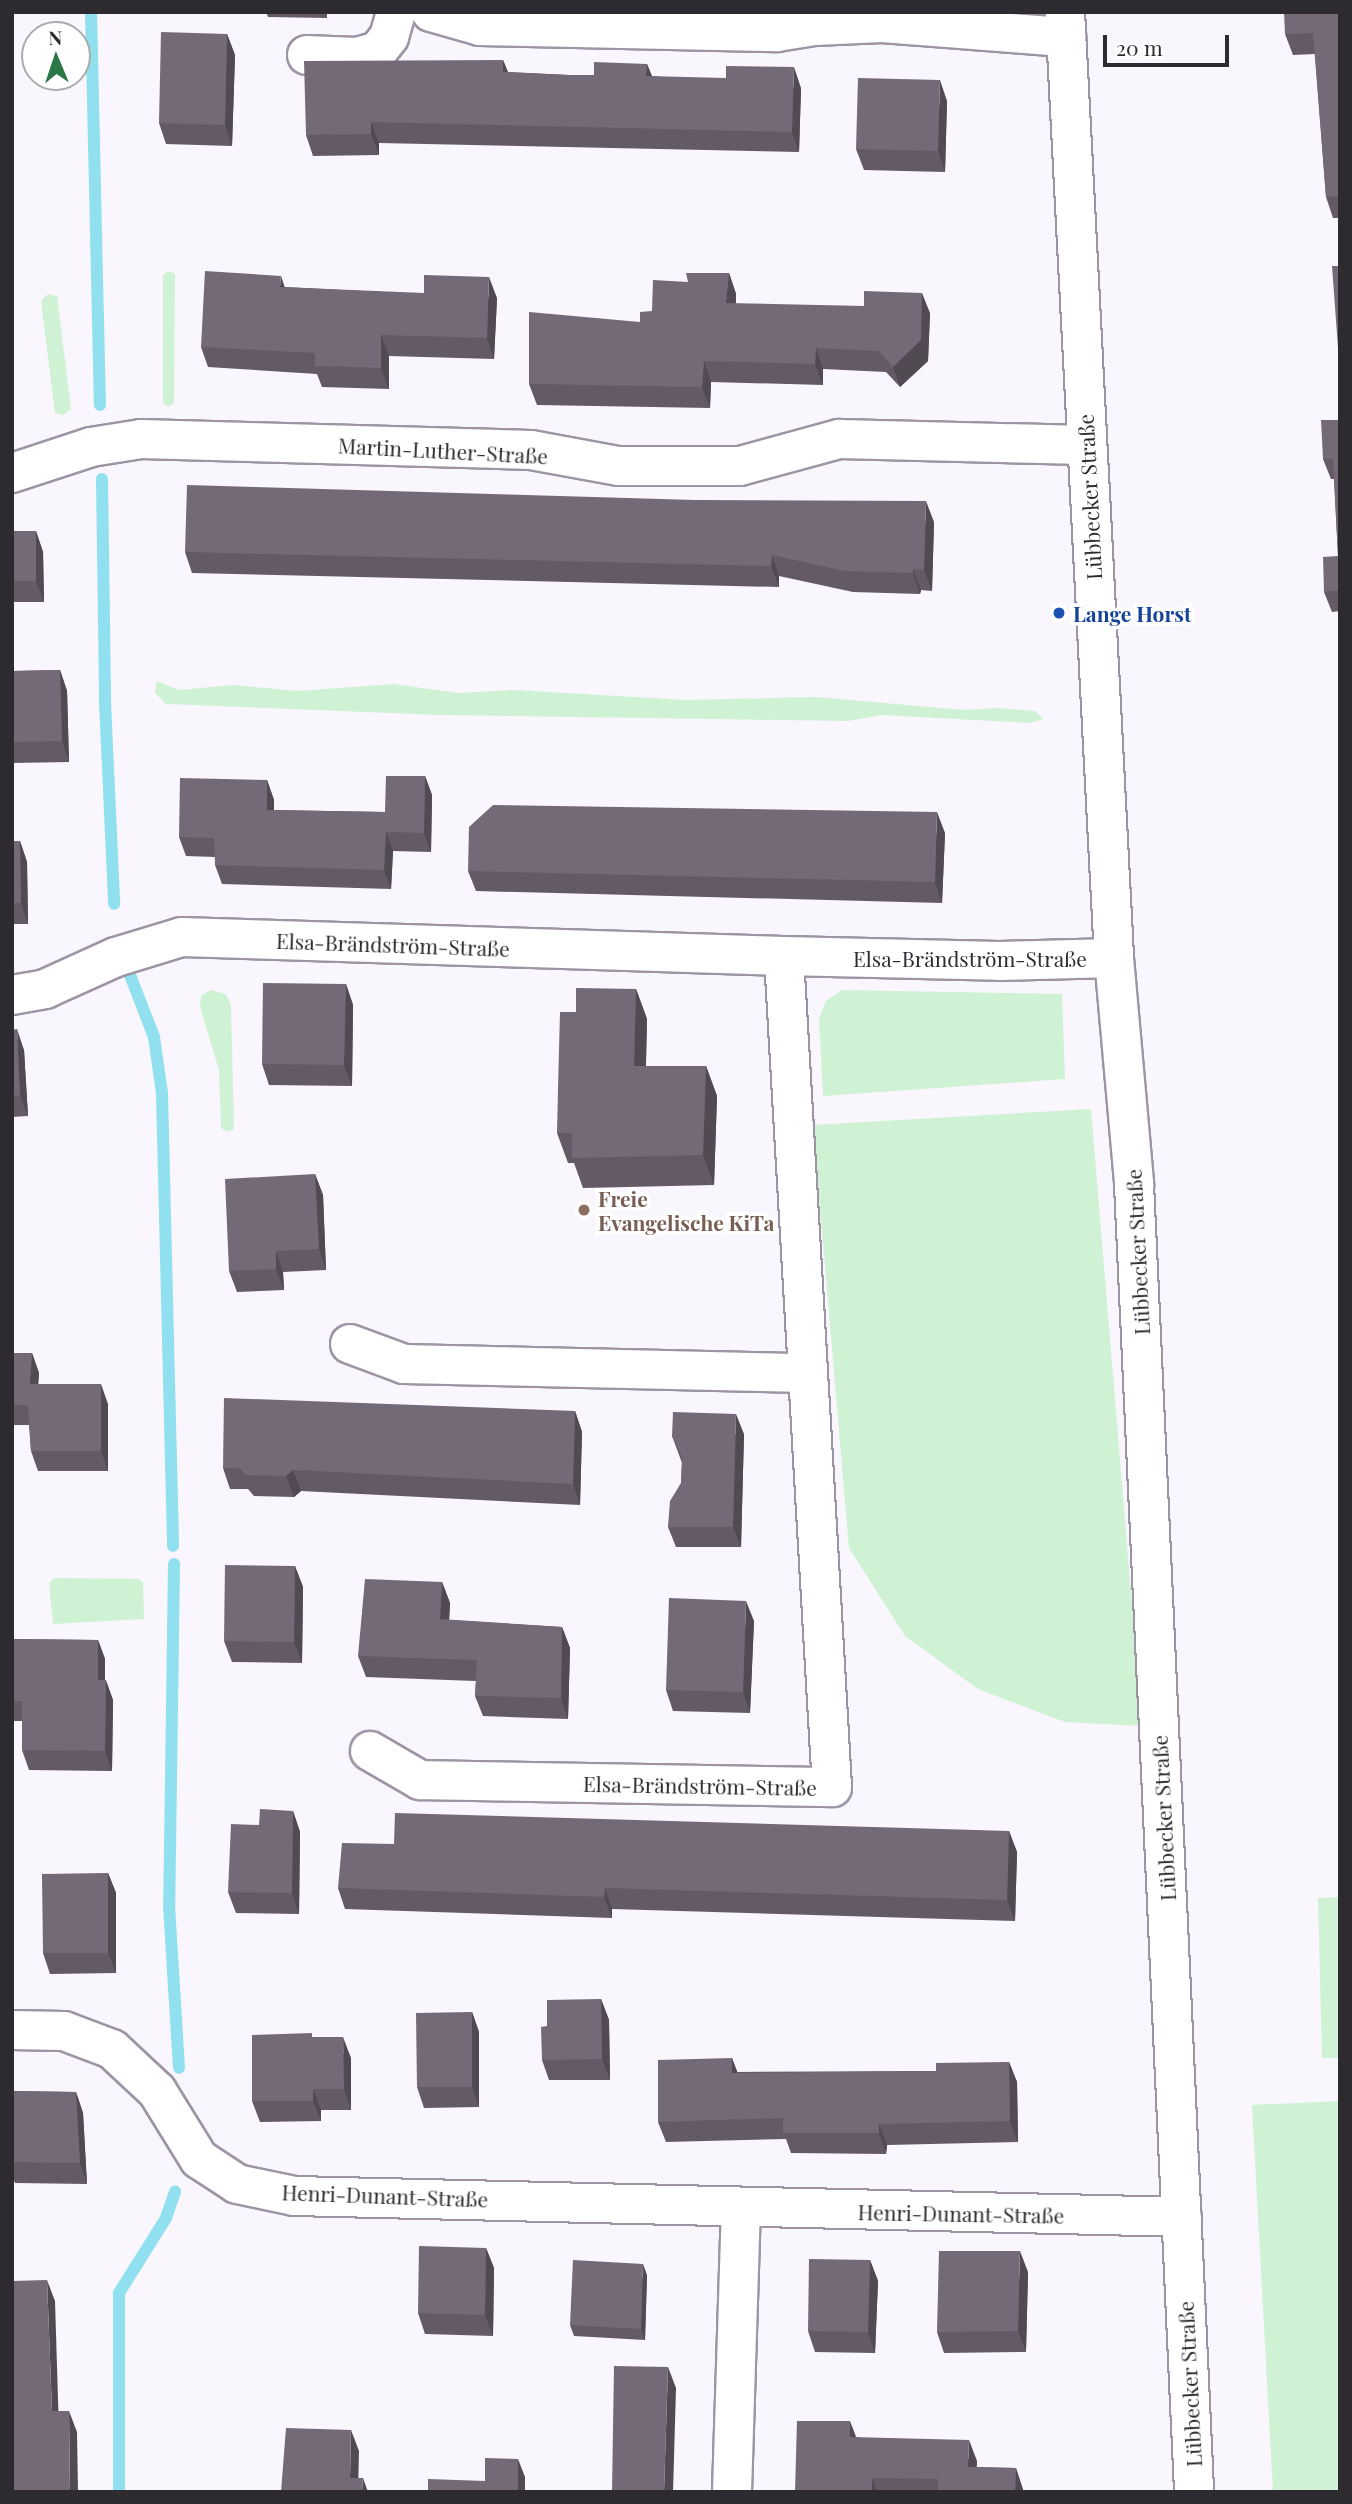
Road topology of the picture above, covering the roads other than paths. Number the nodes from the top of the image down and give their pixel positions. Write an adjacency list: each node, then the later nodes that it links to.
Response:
1 (396, 12): 4 (street)
2 (431, 12): 3 (street)
3 (1065, 25): 5 (street, Lübbecker Straße)
4 (307, 55)
5 (1085, 445): 6 (street, Martin-Luther-Straße); 8 (street, Lübbecker Straße)
6 (12, 473)
7 (784, 956): 8 (street, Elsa-Brändström-Straße); 9 (street, Elsa-Brändström-Straße); 11 (street, Elsa-Brändström-Straße)
8 (1114, 958): 15 (street, Lübbecker Straße)
9 (12, 995)
10 (351, 1343): 11 (street)
11 (806, 1373): 12 (street, Elsa-Brändström-Straße)
12 (370, 1751)
13 (12, 2030): 14 (street, Henri-Dunant-Straße)
14 (741, 2210): 15 (street, Henri-Dunant-Straße); 16 (street)
15 (1182, 2217): 17 (street, Lübbecker Straße)
16 (732, 2492)
17 (1194, 2492)

